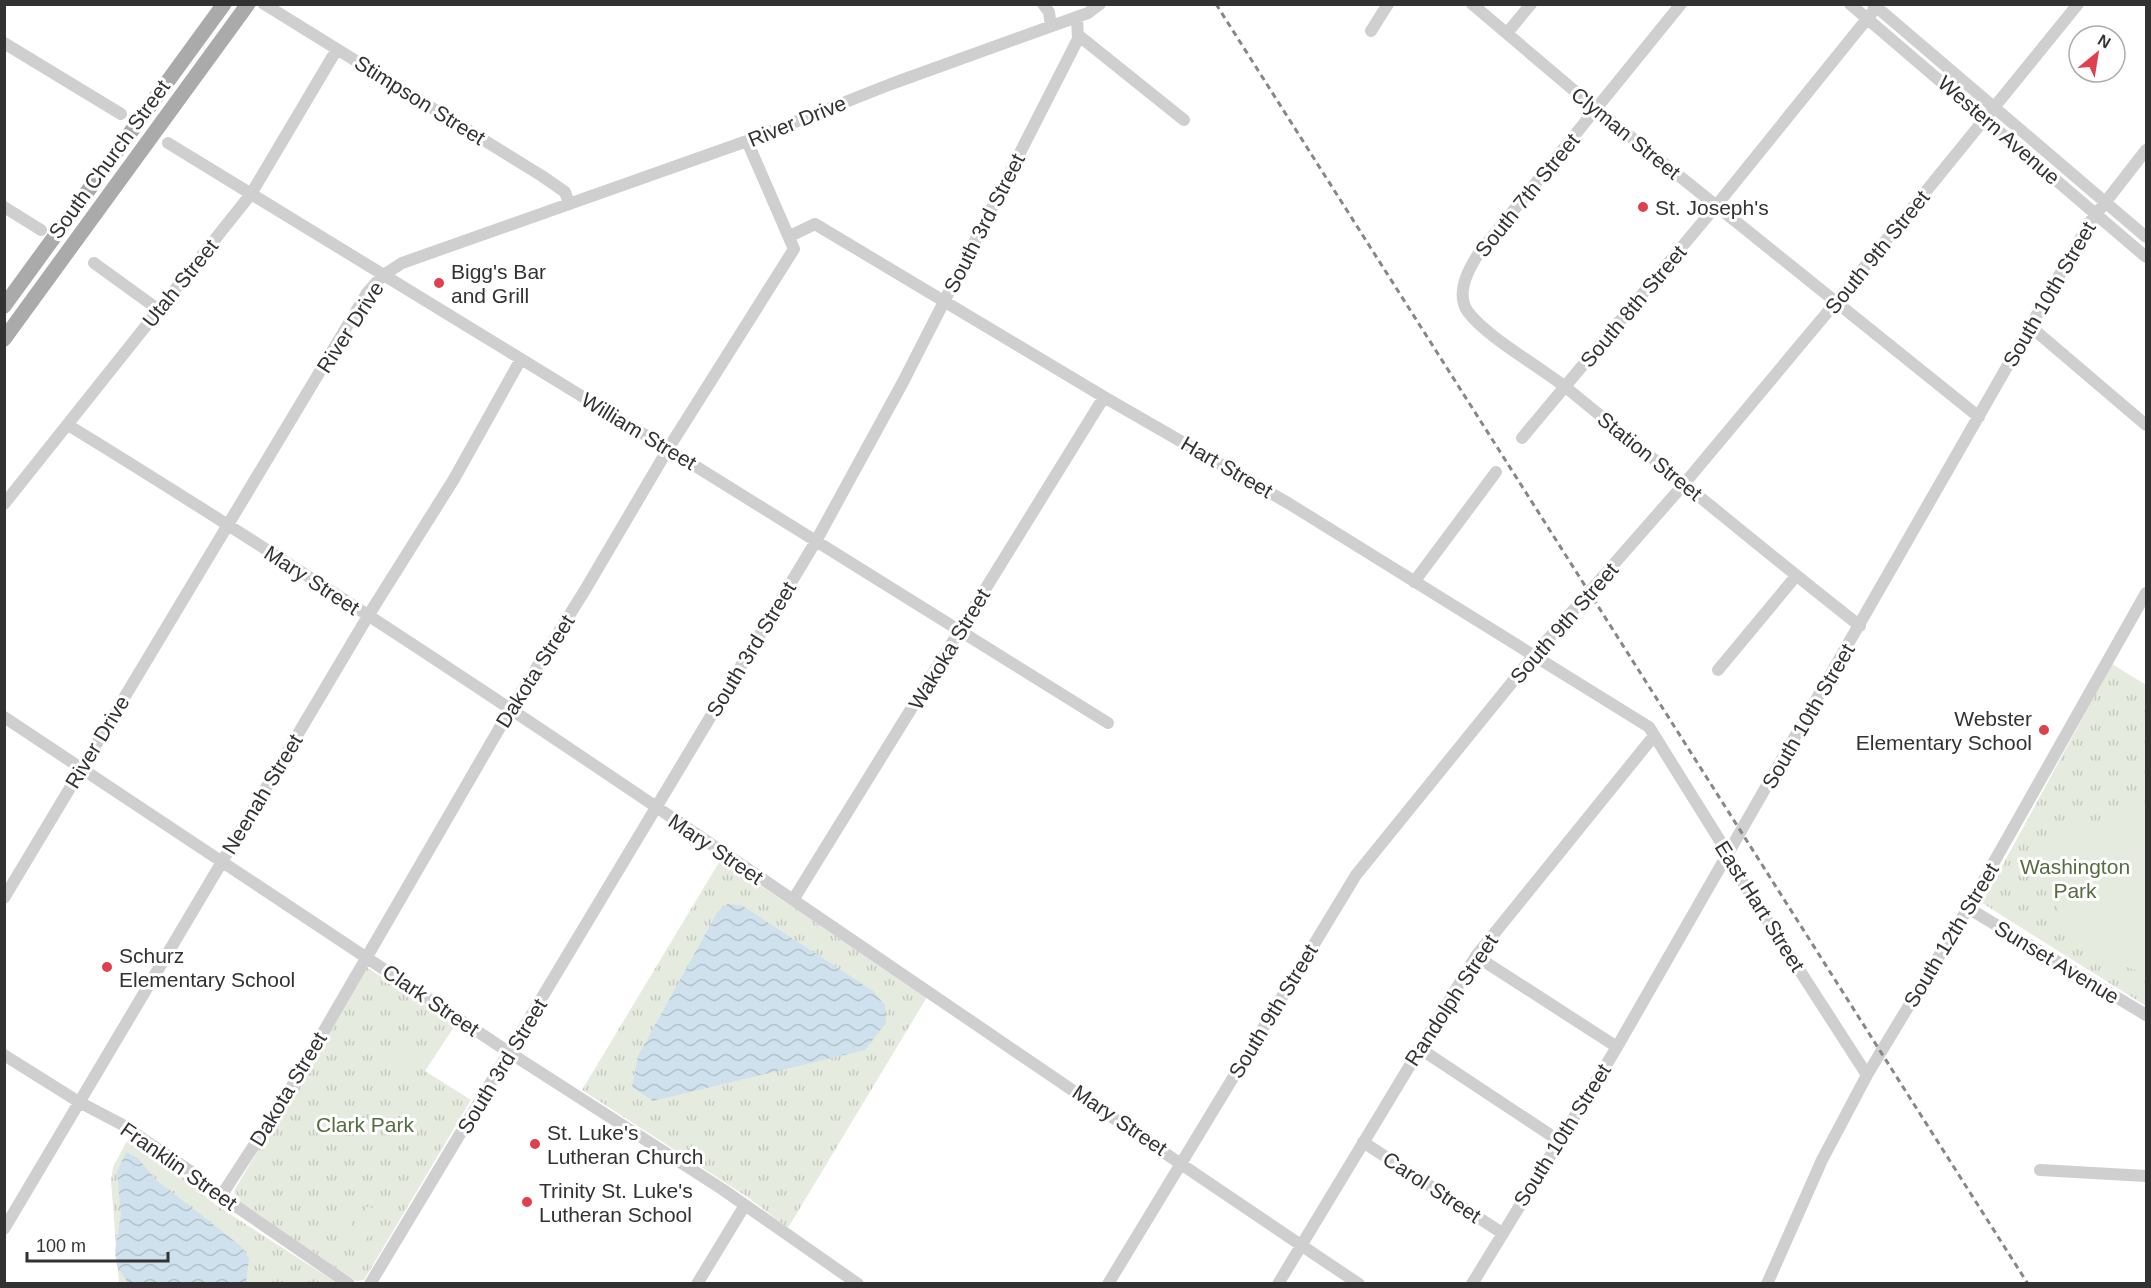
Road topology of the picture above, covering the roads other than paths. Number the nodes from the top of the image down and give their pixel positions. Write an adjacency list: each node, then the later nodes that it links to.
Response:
1 (224, 4): 44 (main road, South Church Street)
2 (248, 4): 47 (main road, South Church Street)
3 (264, 4): 20 (street, Stimpson Street)
4 (1043, 4): 15 (street)
5 (1100, 4): 13 (street)
6 (1388, 4): 16 (street)
7 (1472, 4): 17 (street, Clyman Street)
8 (1531, 4): 17 (street)
9 (1681, 4): 22 (street, South 7th Street)
10 (1850, 4): 14 (street, Western Avenue)
11 (2078, 4): 21 (street, South 9th Street)
12 (1876, 5): 14 (street, South 8th Street); 21 (street, Western Avenue)
13 (1077, 17): 15 (street, River Drive); 18 (street, South 3rd Street)
14 (1867, 19): 24 (street, Western Avenue); 32 (street, South 8th Street)
15 (1051, 26): 26 (street, River Drive)
16 (1371, 30)
17 (1507, 33): 22 (street, Clyman Street)
18 (1078, 35): 25 (street); 42 (street, South 3rd Street)
19 (4, 43): 23 (street)
20 (337, 49): 29 (street, Utah Street); 31 (street, Stimpson Street)
21 (1995, 107): 24 (street, South 9th Street); 30 (street, Western Avenue)
22 (1596, 110): 32 (street, Clyman Street); 41 (street, South 7th Street)
23 (121, 114)
24 (1986, 118): 34 (street, Western Avenue); 43 (street, South 9th Street)
25 (1184, 120)
26 (747, 141): 31 (street, River Drive); 36 (street)
27 (168, 143): 29 (street, William Street)
28 (2146, 150): 30 (street, South 10th Street)
29 (251, 194): 40 (street, William Street); 45 (street, Utah Street)
30 (2105, 201): 34 (street, South 10th Street); 37 (street, Western Avenue)
31 (569, 203): 40 (street, River Drive)
32 (1716, 206): 43 (street, Clyman Street); 49 (street, South 8th Street)
33 (4, 207): 35 (street)
34 (2096, 214): 38 (street, Western Avenue); 46 (street, South 10th Street)
35 (41, 230)
36 (790, 236): 42 (street, Hart Street); 55 (street, Dakota Street)
37 (2146, 237)
38 (2146, 257)
39 (94, 263): 45 (street)
40 (382, 276): 48 (street, William Street); 59 (street, River Drive)
41 (1465, 276): 49 (street, Station Street)
42 (945, 300): 50 (street, Hart Street); 60 (street, South 3rd Street)
43 (1836, 302): 51 (street, Clyman Street); 57 (street, South 9th Street)
44 (4, 306)
45 (159, 310): 52 (street, Utah Street)
46 (2031, 327): 51 (street, South 10th Street); 53 (street)
47 (4, 339)
48 (521, 359): 55 (street, William Street); 64 (street, Neenah Street)
49 (1566, 387): 54 (street, South 8th Street); 57 (street, Station Street)
50 (1104, 397): 62 (street, Hart Street); 66 (street, Wakoka Street)
51 (1979, 417): 65 (street, South 10th Street)
52 (68, 425): 58 (street, Utah Street); 59 (street, Mary Street)
53 (2146, 426)
54 (1522, 438)
55 (668, 449): 60 (street, William Street); 69 (street, Dakota Street)
56 (1497, 472): 62 (street)
57 (1684, 484): 61 (street, Station Street); 67 (street, South 9th Street)
58 (4, 504)
59 (229, 526): 64 (street, Mary Street); 73 (street, River Drive)
60 (816, 541): 66 (street, William Street); 74 (street, South 3rd Street)
61 (1796, 576): 65 (street, Station Street); 68 (street)
62 (1414, 582): 67 (street, Hart Street)
63 (2146, 593): 79 (street, South 12th Street)
64 (368, 616): 69 (street, Mary Street); 76 (street, Neenah Street)
65 (1860, 626): 75 (street, South 10th Street)
66 (960, 631): 71 (street, William Street); 78 (street, Wakoka Street)
67 (1535, 654): 72 (street, Hart Street); 91 (street, South 9th Street)
68 (1718, 670)
69 (510, 710): 74 (street, Mary Street); 80 (street, Dakota Street)
70 (4, 717): 73 (street, Clark Street)
71 (1108, 723)
72 (1653, 737): 75 (street, East Hart Street); 81 (street, Randolph Street)
73 (81, 767): 76 (street, Clark Street); 77 (street, River Drive)
74 (655, 808): 78 (street, Mary Street); 85 (street, South 3rd Street)
75 (1727, 852): 83 (street, South 10th Street); 87 (street, East Hart Street)
76 (223, 860): 80 (street, Clark Street); 88 (street, Neenah Street)
77 (4, 898)
78 (793, 900): 91 (street, Mary Street)
79 (1968, 908): 82 (street, Sunset Avenue); 87 (street, South 12th Street)
80 (366, 956): 85 (street, Clark Street); 94 (street, Dakota Street)
81 (1476, 956): 83 (street); 84 (street, Randolph Street)
82 (2146, 1015)
83 (1617, 1047): 89 (street, South 10th Street)
84 (1419, 1048): 89 (street); 90 (street, Randolph Street)
85 (510, 1053): 95 (street, Clark Street); 100 (street, South 3rd Street)
86 (4, 1055): 88 (street, Franklin Street)
87 (1867, 1075): 107 (street, South 12th Street)
88 (79, 1102): 94 (street, Franklin Street); 96 (street, Neenah Street)
89 (1558, 1140): 97 (street, South 10th Street)
90 (1362, 1142): 97 (street, Carol Street); 98 (street, Randolph Street)
91 (1182, 1162): 98 (street, Mary Street); 103 (street, South 9th Street)
92 (2040, 1170): 93 (street)
93 (2146, 1176)
94 (220, 1197): 99 (street, Franklin Street)
95 (745, 1205): 101 (street); 102 (street, Clark Street)
96 (4, 1228)
97 (1502, 1233): 106 (street, South 10th Street)
98 (1302, 1245): 104 (street, Randolph Street); 105 (street, Mary Street)
99 (349, 1284)
100 (370, 1284)
101 (698, 1284)
102 (858, 1284)
103 (1108, 1284)
104 (1278, 1284)
105 (1359, 1284)
106 (1472, 1284)
107 (1767, 1284)

